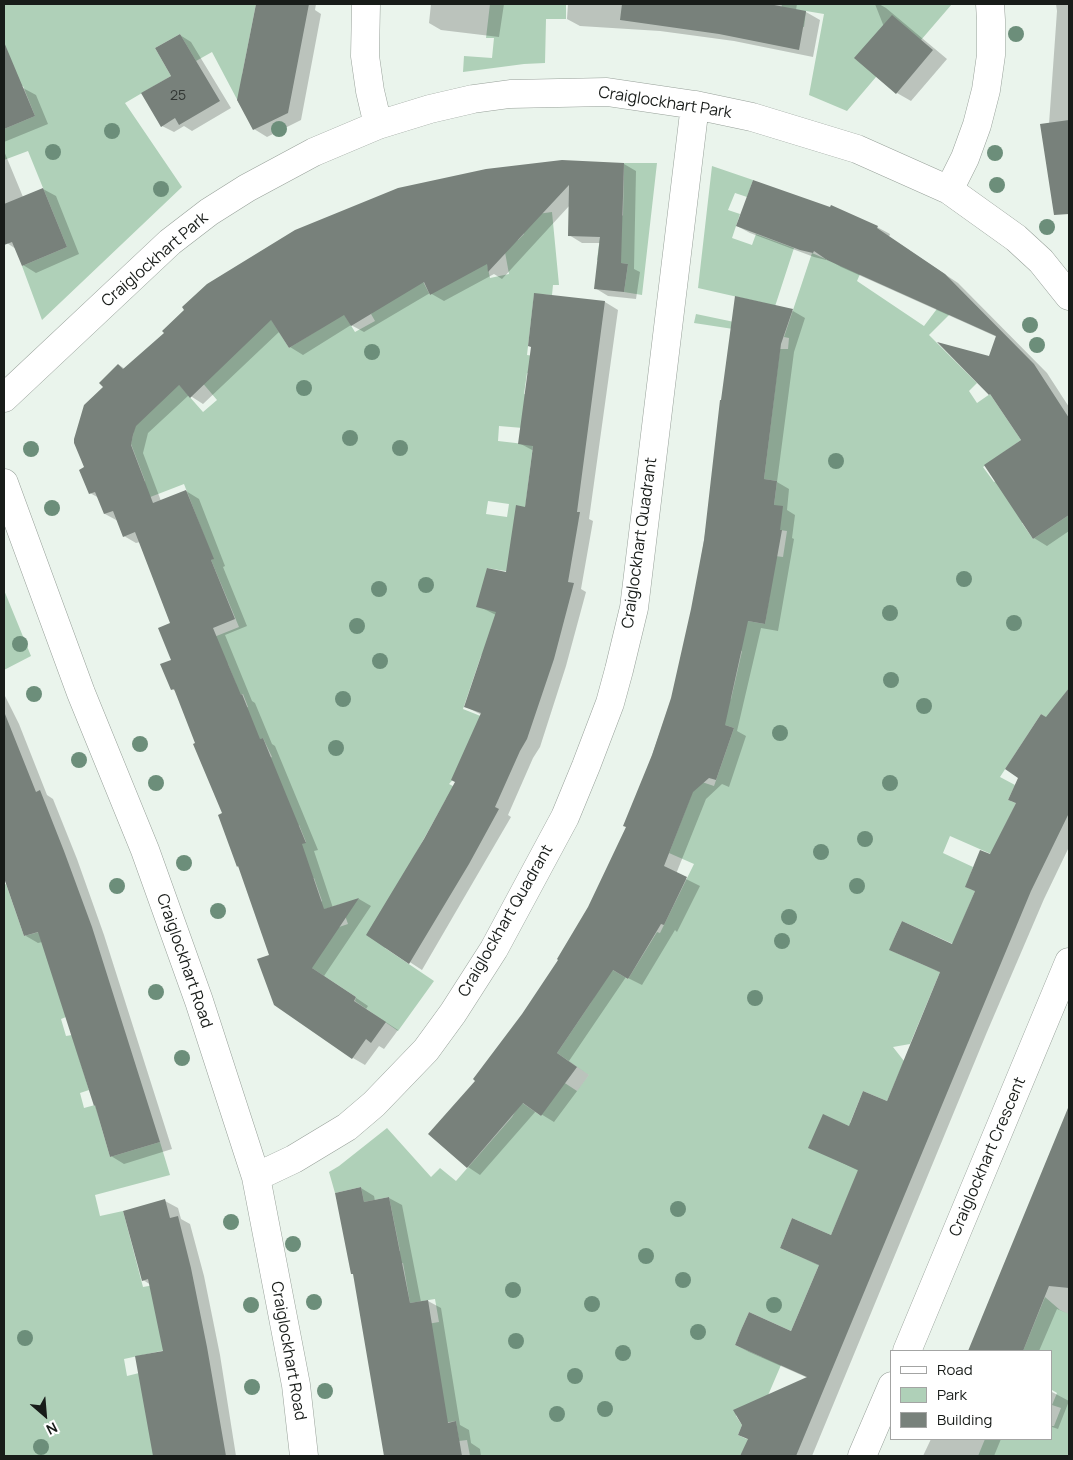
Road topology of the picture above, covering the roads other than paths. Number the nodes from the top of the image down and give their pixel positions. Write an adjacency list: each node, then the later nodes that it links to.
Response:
1 (366, 4): 4 (street)
2 (990, 4): 5 (street)
3 (695, 105): 4 (street, Craiglockhart Park); 5 (street, Craiglockhart Park); 10 (street, Craiglockhart Quadrant)
4 (378, 126): 7 (street, Craiglockhart Park)
5 (948, 190): 6 (street, Craiglockhart Park)
6 (1069, 296)
7 (4, 398)
8 (4, 483): 10 (street, Craiglockhart Road)
9 (1069, 962): 11 (street, Craiglockhart Crescent)
10 (256, 1177): 13 (street, Craiglockhart Road)
11 (907, 1350)
12 (890, 1391): 14 (street)
13 (304, 1456)
14 (862, 1456)

